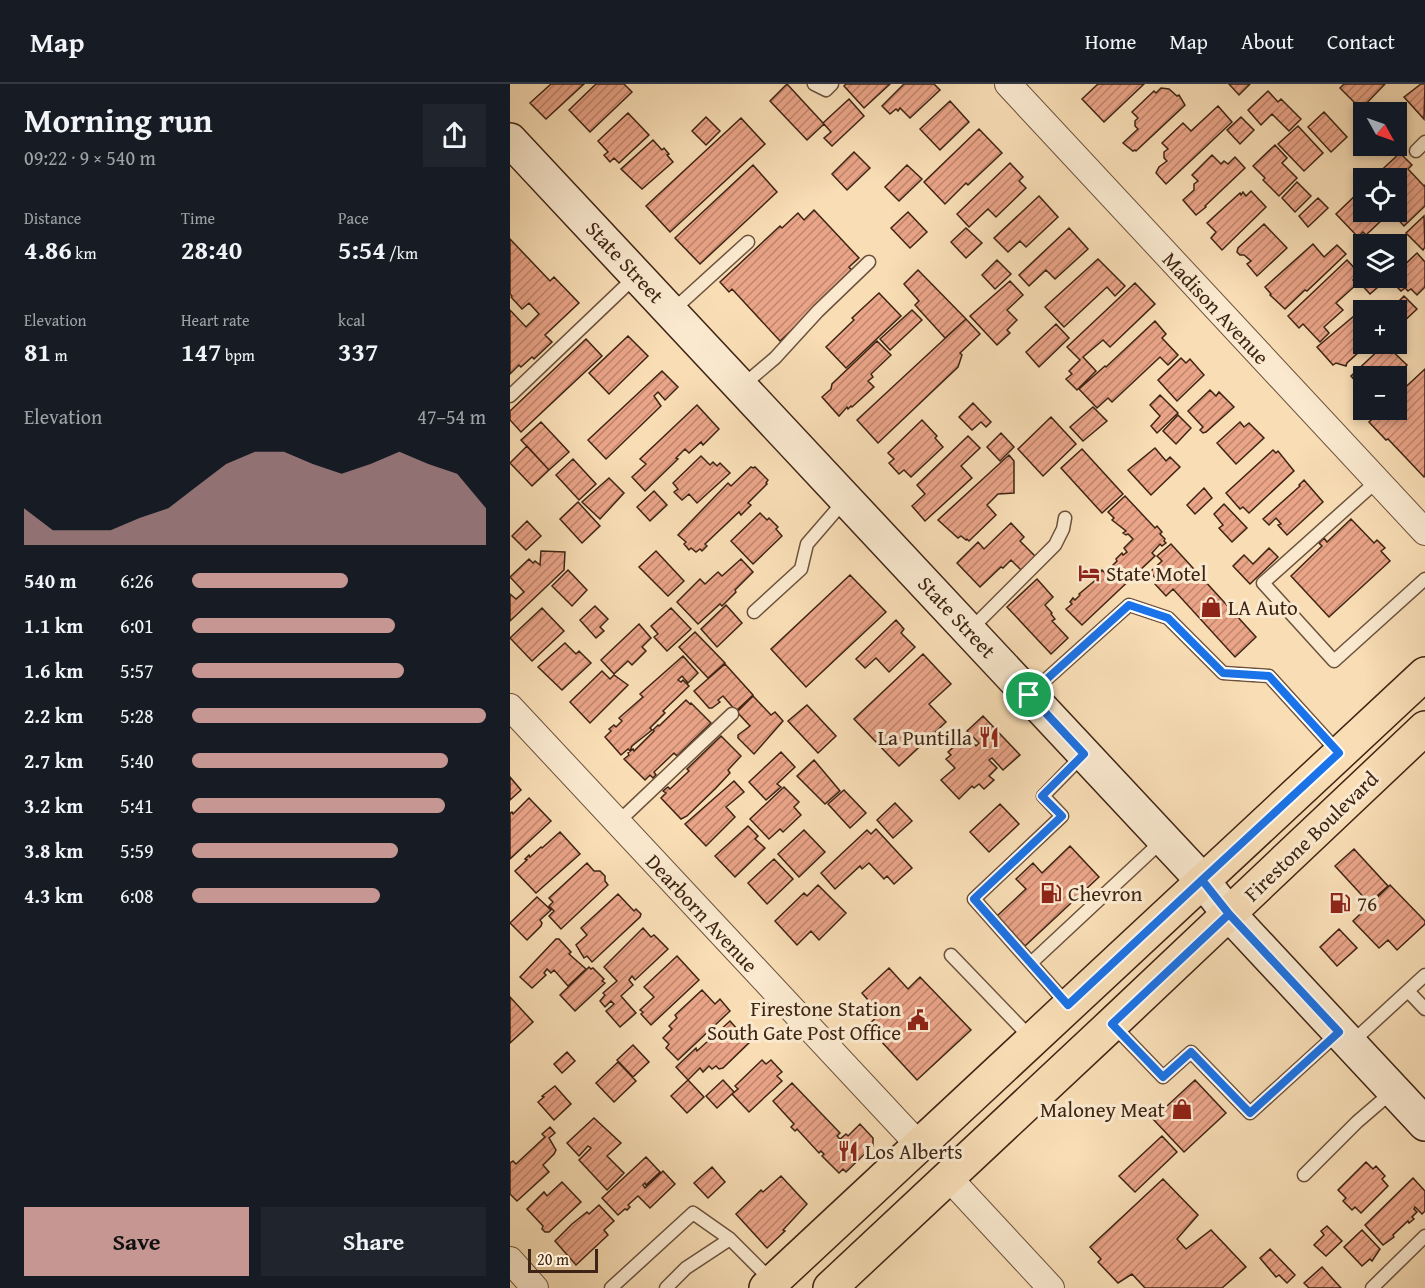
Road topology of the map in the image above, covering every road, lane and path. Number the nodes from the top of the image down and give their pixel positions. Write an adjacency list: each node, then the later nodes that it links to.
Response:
1 (814, 84): 2 (lane)
2 (832, 84)
3 (1008, 84): 11 (street, Madison Avenue)
4 (510, 140): 7 (main road, State Street)
5 (748, 242): 8 (lane)
6 (869, 262): 9 (lane)
7 (637, 275): 8 (main road, State Street); 10 (lane)
8 (672, 312): 9 (main road, State Street)
9 (741, 387): 12 (main road, State Street)
10 (510, 396)
11 (1377, 481): 14 (street, Madison Avenue); 15 (lane)
12 (846, 499): 16 (lane); 17 (main road, State Street)
13 (1065, 518): 17 (lane)
14 (1425, 532)
15 (1425, 579)
16 (754, 612)
17 (969, 631): 19 (main road, State Street)
18 (1425, 674): 23 (main road, Firestone Boulevard)
19 (1029, 695): 23 (lane); 24 (main road, State Street)
20 (510, 707): 25 (street, Dearborn Avenue)
21 (732, 714): 25 (lane)
22 (1425, 728): 28 (main road, Firestone Boulevard)
23 (1339, 753): 27 (main road, Firestone Boulevard)
24 (1084, 754): 26 (main road, State Street); 30 (lane)
25 (617, 823): 40 (street, Dearborn Avenue)
26 (1164, 839): 27 (main road, State Street); 30 (lane)
27 (1202, 880): 28 (main road, State Street); 33 (main road, Firestone Boulevard)
28 (1229, 914): 35 (main road, Firestone Boulevard); 36 (main road, State Street)
29 (951, 955): 37 (lane)
30 (1031, 963): 33 (lane)
31 (1425, 975): 32 (lane)
32 (1408, 991): 34 (lane); 36 (lane)
33 (1068, 1005): 37 (main road, Firestone Boulevard)
34 (1425, 1010)
35 (1112, 1024): 36 (lane); 42 (main road, Firestone Boulevard)
36 (1345, 1038): 38 (main road, State Street)
37 (1032, 1039): 40 (main road, Firestone Boulevard)
38 (1394, 1090): 39 (main road, State Street); 41 (lane)
39 (1425, 1124)
40 (919, 1145): 46 (main road, Firestone Boulevard)
41 (1304, 1175)
42 (948, 1177): 50 (main road, Firestone Boulevard); 51 (street)
43 (1425, 1236): 52 (lane)
44 (730, 1239): 46 (lane); 48 (lane); 49 (lane)
45 (510, 1260): 47 (street)
46 (769, 1285)
47 (535, 1288)
48 (611, 1288)
49 (666, 1288)
50 (830, 1288)
51 (1051, 1288)
52 (1372, 1288)

